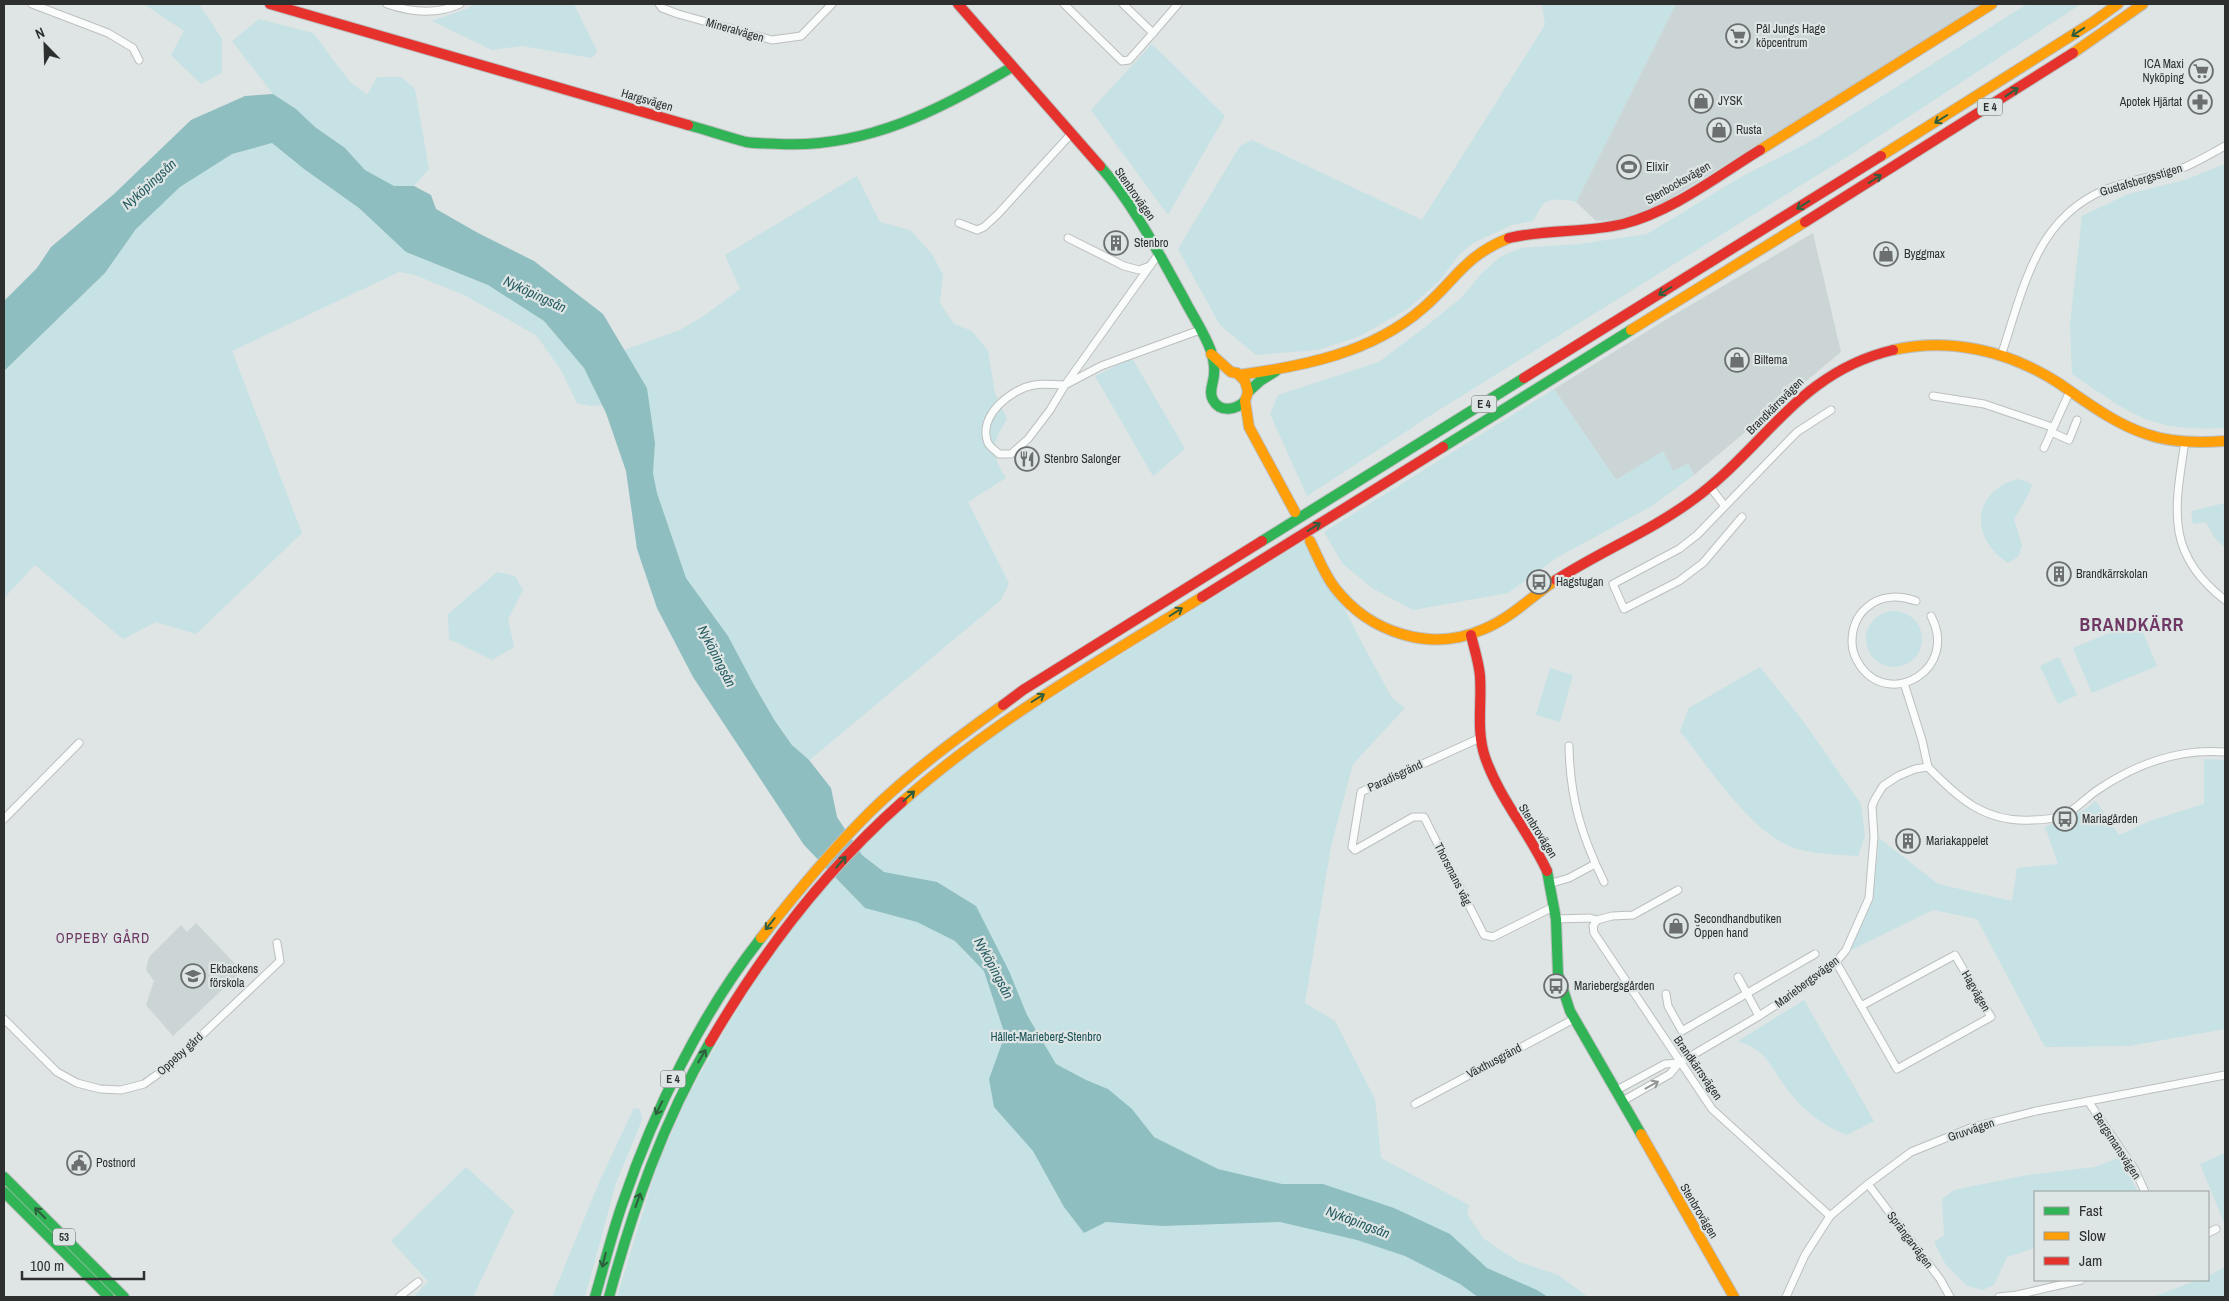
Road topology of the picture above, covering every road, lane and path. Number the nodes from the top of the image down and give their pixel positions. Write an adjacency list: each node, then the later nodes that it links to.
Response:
1 (32, 4): 15 (street)
2 (270, 4): 16 (main road, Hargsvägen)
3 (387, 4): 4 (street)
4 (460, 4)
5 (659, 4): 6 (street, Mineralvägen)
6 (832, 4)
7 (958, 4): 16 (main road, Stenbrovägen)
8 (1064, 4): 14 (street)
9 (1123, 4): 14 (street)
10 (1178, 4): 14 (street)
11 (1992, 4): 26 (main road, Stenbocksvägen)
12 (2118, 4): 93 (main road, E 4, one-way to 93)
13 (2142, 4): 94 (main road, E 4, one-way to 13)
14 (1153, 33)
15 (139, 60)
16 (1012, 67): 17 (main road, Stenbrovägen)
17 (1071, 134): 19 (street); 21 (main road, Stenbrovägen)
18 (2225, 146): 25 (street, Gustafsbergsstigen)
19 (959, 223)
20 (1068, 238): 22 (street)
21 (1160, 252): 22 (street); 23 (main road, Stenbrovägen)
22 (1151, 265): 29 (street)
23 (1200, 330): 24 (main road, Stenbrovägen); 29 (street)
24 (1211, 353): 27 (main road, Stenbrovägen); 28 (main road, Stenbrovägen)
25 (2002, 356): 30 (main road, Brandkärrsvägen); 41 (main road, Brandkärrsvägen)
26 (1282, 368): 27 (main road, Stenbocksvägen); 31 (main road, Stenbocksvägen)
27 (1235, 373): 28 (main road); 31 (main road, Stenbrovägen)
28 (1214, 381): 33 (main road, Stenbrovägen)
29 (1065, 386): 29 (street)
30 (2070, 392): 37 (street); 38 (main road, Brandkärrsvägen)
31 (1247, 396): 33 (main road); 36 (main road, Stenbrovägen)
32 (1933, 396): 37 (street)
33 (1230, 410): 36 (main road, Stenbrovägen)
34 (1831, 410): 42 (street)
35 (2077, 420): 37 (street)
36 (1249, 427): 43 (main road, Stenbrovägen)
37 (2052, 429): 40 (street)
38 (2185, 441): 39 (main road, Brandkärrsvägen); 46 (street)
39 (2225, 441)
40 (2044, 448)
41 (1710, 487): 42 (street); 49 (main road, Brandkärrsvägen)
42 (1724, 506): 44 (street)
43 (1295, 512)
44 (1742, 517)
45 (1310, 541): 49 (main road)
46 (2225, 600)
47 (1916, 601): 50 (street)
48 (1932, 616): 50 (street)
49 (1471, 635): 51 (main road, Stenbrovägen)
50 (1904, 683): 55 (street)
51 (1480, 738): 57 (street, Paradisgränd); 60 (main road, Stenbrovägen)
52 (79, 743): 56 (street)
53 (1569, 746): 58 (street)
54 (2225, 752): 55 (street)
55 (1928, 767): 67 (street, Mariebergsvägen)
56 (4, 819)
57 (1352, 847): 62 (street, Thorsmans väg)
58 (1596, 864): 59 (street); 60 (street)
59 (1604, 882)
60 (1552, 883): 62 (main road, Stenbrovägen)
61 (1678, 890): 64 (street)
62 (1555, 906): 63 (main road, Stenbrovägen)
63 (1556, 919): 64 (street); 74 (main road, Stenbrovägen)
64 (1597, 920): 75 (street, Brandkärrsvägen)
65 (277, 943): 73 (street, Oppeby gård)
66 (1815, 954): 70 (street)
67 (1836, 962): 71 (street, Hagvägen); 72 (street, Mariebergsvägen)
68 (1738, 977): 70 (street)
69 (1666, 994): 70 (street)
70 (1747, 995): 72 (street)
71 (1860, 1006): 71 (street, Hagvägen)
72 (1759, 1016): 75 (street, Mariebergsvägen)
73 (4, 1019)
74 (1574, 1019): 77 (main road, Stenbrovägen); 80 (street, Växthusgränd)
75 (1679, 1062): 77 (street, Mariebergsvägen); 79 (street, Mariebergsvägen, one-way to 75); 85 (street, Brandkärrsvägen)
76 (2225, 1076): 78 (street, Gruvvägen)
77 (1615, 1091): 79 (main road, Stenbrovägen)
78 (2088, 1101): 82 (street, Gruvvägen); 83 (street, Bergsmansvägen)
79 (1621, 1102): 95 (main road, Stenbrovägen)
80 (1415, 1104)
81 (4, 1177): 91 (main road, 53, one-way to 81)
82 (1868, 1184): 85 (street, Gruvvägen); 97 (street, Sprängarvägen)
83 (2144, 1191)
84 (4, 1192): 90 (main road, 53)
85 (1830, 1216): 96 (street, Gruvvägen)
86 (2216, 1230): 87 (street)
87 (2209, 1233)
88 (2077, 1281): 98 (street)
89 (418, 1282): 92 (street)
90 (109, 1297)
91 (124, 1297)
92 (399, 1297)
93 (595, 1297)
94 (609, 1297)
95 (1734, 1297)
96 (1786, 1297)
97 (1950, 1297)
98 (1999, 1297)

